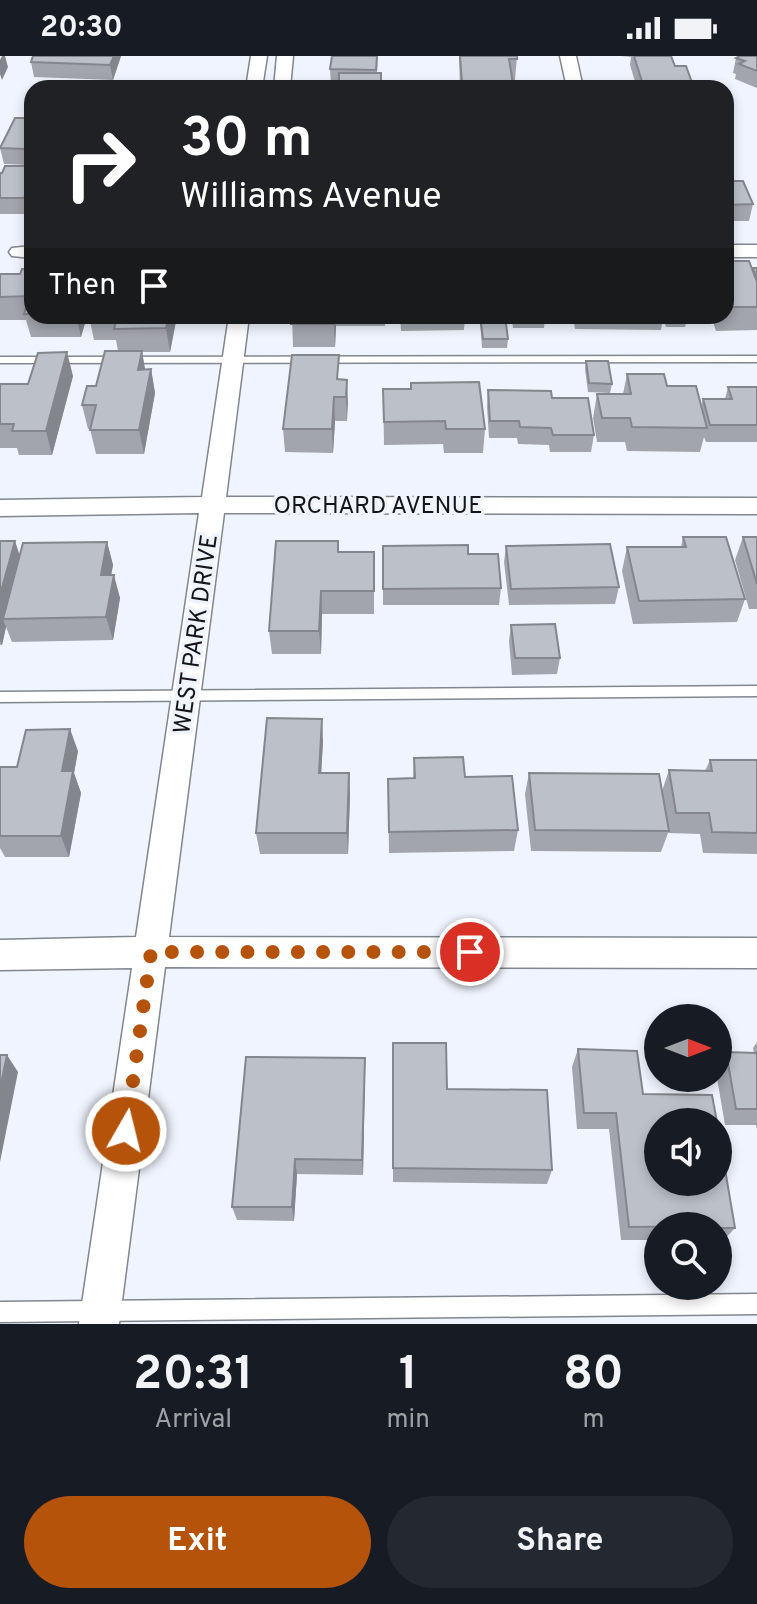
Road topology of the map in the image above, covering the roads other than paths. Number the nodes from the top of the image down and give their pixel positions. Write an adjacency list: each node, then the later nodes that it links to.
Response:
1 (259, 56): 4 (street)
2 (285, 56): 5 (street)
3 (568, 56): 6 (street)
4 (255, 80)
5 (283, 80)
6 (573, 80)
7 (734, 251): 8 (street)
8 (757, 251)
9 (238, 324): 12 (street, WEST PARK DRIVE)
10 (757, 359): 12 (lane)
11 (0, 360): 12 (lane)
12 (233, 360): 13 (street, WEST PARK DRIVE)
13 (213, 505): 14 (street, ORCHARD AVENUE); 15 (street, ORCHARD AVENUE); 18 (street, WEST PARK DRIVE)
14 (757, 506)
15 (0, 508)
16 (757, 691): 18 (lane)
17 (0, 697): 18 (lane)
18 (186, 697): 19 (street, WEST PARK DRIVE)
19 (151, 952): 20 (street); 21 (street); 24 (street, WEST PARK DRIVE)
20 (757, 953)
21 (0, 955)
22 (757, 1304): 24 (lane)
23 (0, 1312): 24 (lane)
24 (100, 1317)

